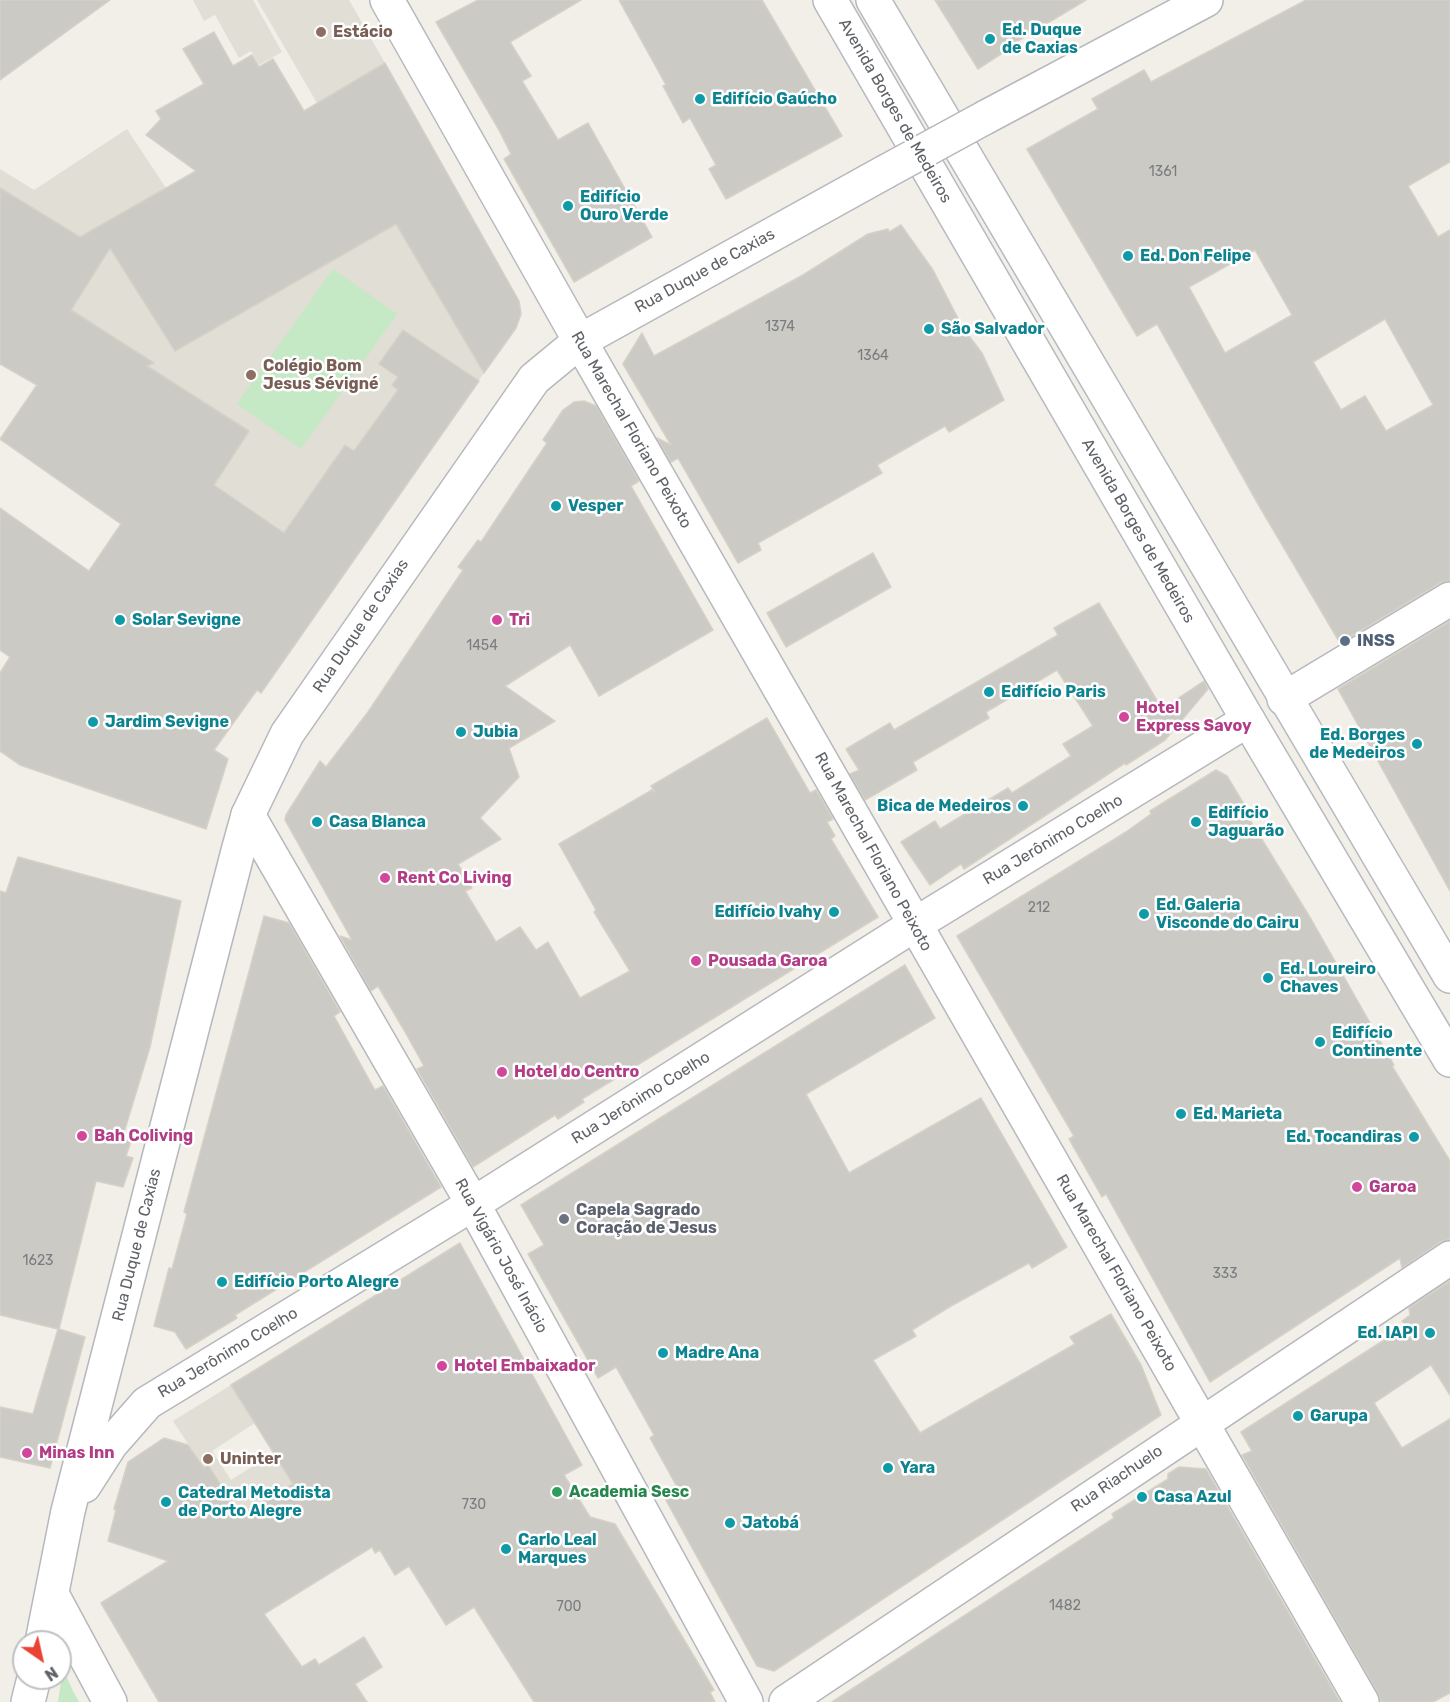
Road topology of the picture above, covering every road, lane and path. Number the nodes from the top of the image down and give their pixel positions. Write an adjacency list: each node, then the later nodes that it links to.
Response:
1 (387, 0): 5 (street, Rua Marechal Floriano Peixoto)
2 (830, 0): 8 (street, Avenida Borges de Medeiros)
3 (873, 0): 7 (street)
4 (1206, 0): 5 (street, Rua Duque de Caxias, bridge)
5 (580, 341): 9 (street, Rua Duque de Caxias); 10 (street, Rua Marechal Floriano Peixoto)
6 (1450, 599): 7 (street)
7 (1284, 699): 11 (street)
8 (1248, 720): 10 (street, Rua Jerônimo Coelho); 12 (street, Avenida Borges de Medeiros)
9 (248, 814): 13 (street, Rua Vigário José Inácio); 16 (street, Rua Duque de Caxias)
10 (914, 925): 13 (street, Rua Jerônimo Coelho); 15 (street, Rua Marechal Floriano Peixoto)
11 (1450, 976)
12 (1450, 1060)
13 (473, 1204): 16 (street, Rua Jerônimo Coelho); 20 (street, Rua Vigário José Inácio)
14 (1450, 1258): 15 (street, Rua Riachuelo)
15 (1202, 1421): 21 (street, Rua Riachuelo); 22 (street, Rua Marechal Floriano Peixoto)
16 (68, 1511): 17 (street, Rua Duque de Caxias)
17 (53, 1596): 18 (street, Rua Duque de Caxias); 19 (street)
18 (45, 1630)
19 (110, 1702)
20 (746, 1702)
21 (786, 1702)
22 (1362, 1702)

